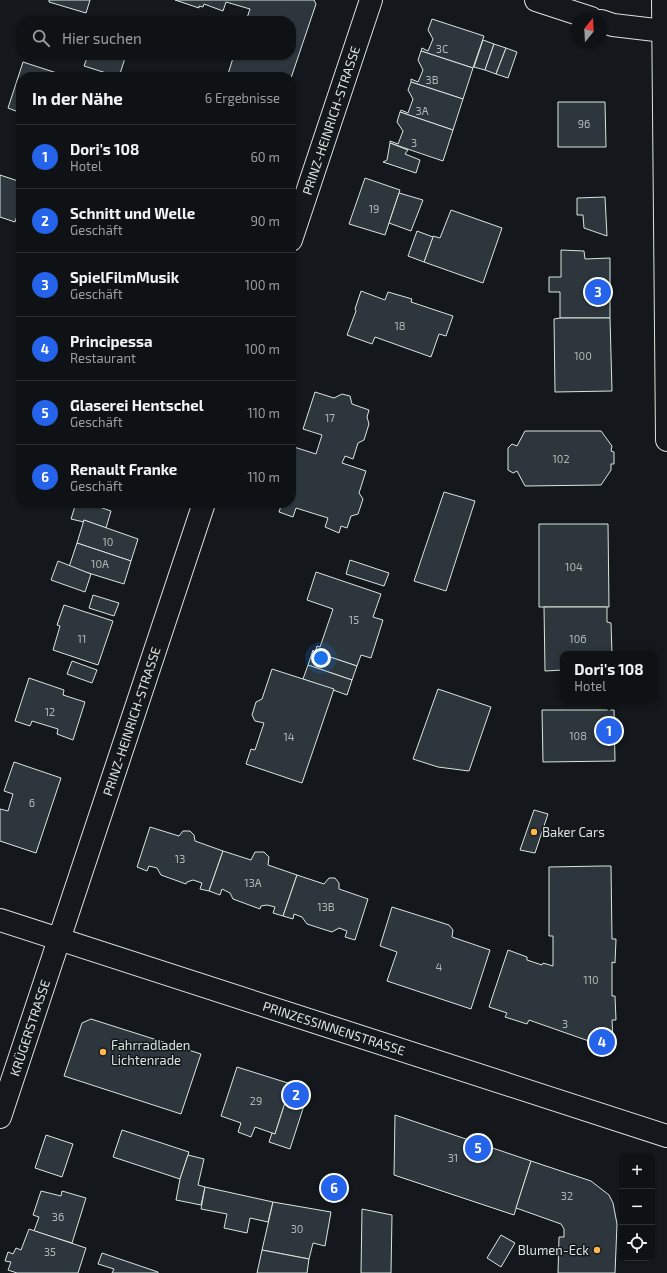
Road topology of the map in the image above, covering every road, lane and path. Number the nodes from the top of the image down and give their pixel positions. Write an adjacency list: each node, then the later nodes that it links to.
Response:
1 (371, 0): 7 (street, PRINZ-HEINRICH-STRASSE)
2 (536, 0): 4 (street)
3 (663, 0): 6 (street)
4 (573, 12)
5 (607, 23): 6 (street)
6 (664, 30): 8 (street)
7 (296, 225)
8 (667, 440)
9 (202, 508): 11 (street, PRINZ-HEINRICH-STRASSE)
10 (0, 920): 11 (street, PRINZESSINNENSTRASSE)
11 (59, 939): 12 (street, KRÜGERSTRASSE); 13 (street, PRINZESSINNENSTRASSE)
12 (0, 1117)
13 (667, 1136)

